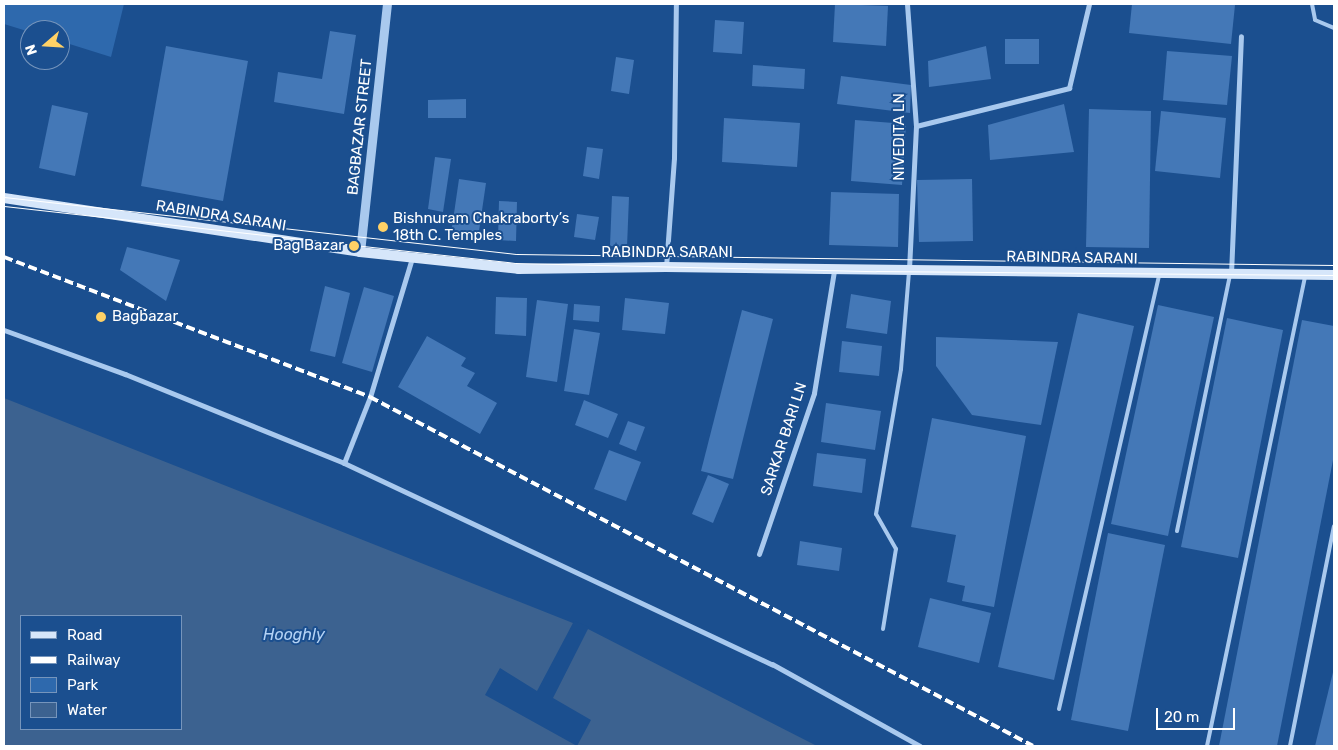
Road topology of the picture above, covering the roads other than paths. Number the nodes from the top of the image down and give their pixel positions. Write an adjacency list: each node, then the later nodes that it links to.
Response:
1 (387, 4): 10 (street, BAGBAZAR STREET)
2 (676, 4): 12 (street)
3 (908, 4): 8 (street, NIVEDITA LN)
4 (1089, 4): 8 (street)
5 (1312, 4): 6 (lane)
6 (1334, 28)
7 (1241, 36): 16 (street)
8 (916, 126): 14 (street, NIVEDITA LN)
9 (4, 198): 10 (main road, RABINDRA SARANI)
10 (360, 252): 11 (main road, RABINDRA SARANI)
11 (412, 258): 12 (main road, RABINDRA SARANI); 20 (street)
12 (666, 267): 13 (main road, RABINDRA SARANI)
13 (834, 271): 14 (main road, RABINDRA SARANI); 23 (street, SARKAR BARI LN)
14 (909, 271): 15 (main road, RABINDRA SARANI); 24 (lane)
15 (1159, 274): 16 (main road, RABINDRA SARANI); 25 (lane)
16 (1231, 274): 18 (main road, RABINDRA SARANI); 22 (lane)
17 (1334, 275): 18 (main road, RABINDRA SARANI)
18 (1305, 276): 27 (lane)
19 (4, 330): 20 (street)
20 (344, 463): 26 (street)
21 (1334, 526): 28 (lane)
22 (1177, 531)
23 (760, 554)
24 (883, 629)
25 (1059, 709)
26 (920, 746)
27 (1207, 746)
28 (1290, 746)

